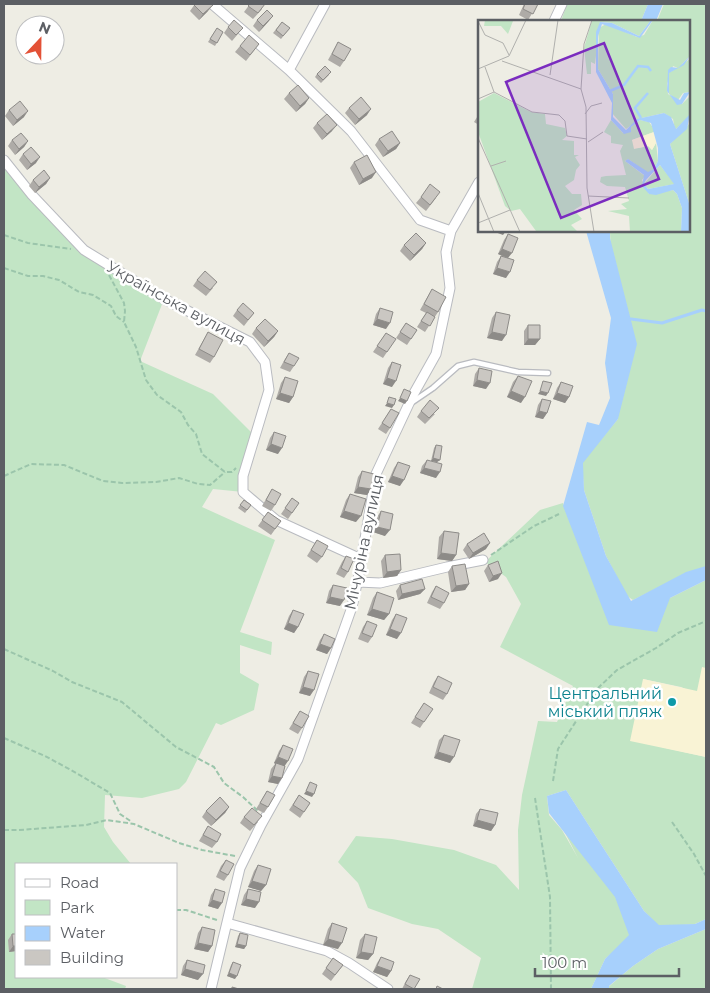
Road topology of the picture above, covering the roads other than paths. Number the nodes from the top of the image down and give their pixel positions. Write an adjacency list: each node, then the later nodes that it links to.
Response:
1 (212, 4): 5 (street)
2 (326, 4): 5 (street)
3 (562, 4): 4 (street)
4 (554, 20)
5 (289, 70): 8 (street)
6 (4, 160): 11 (street, Українська вулиця)
7 (478, 184): 8 (street, Мічуріна вулиця)
8 (451, 231): 10 (street, Мічуріна вулиця)
9 (548, 373): 10 (lane)
10 (408, 405): 11 (street, Мічуріна вулиця)
11 (361, 559): 13 (street, Мічуріна вулиця)
12 (483, 560): 13 (street)
13 (358, 582): 14 (street, Мічуріна вулиця)
14 (227, 922): 15 (street, Мічуріна вулиця); 16 (street)
15 (211, 989)
16 (388, 989)

